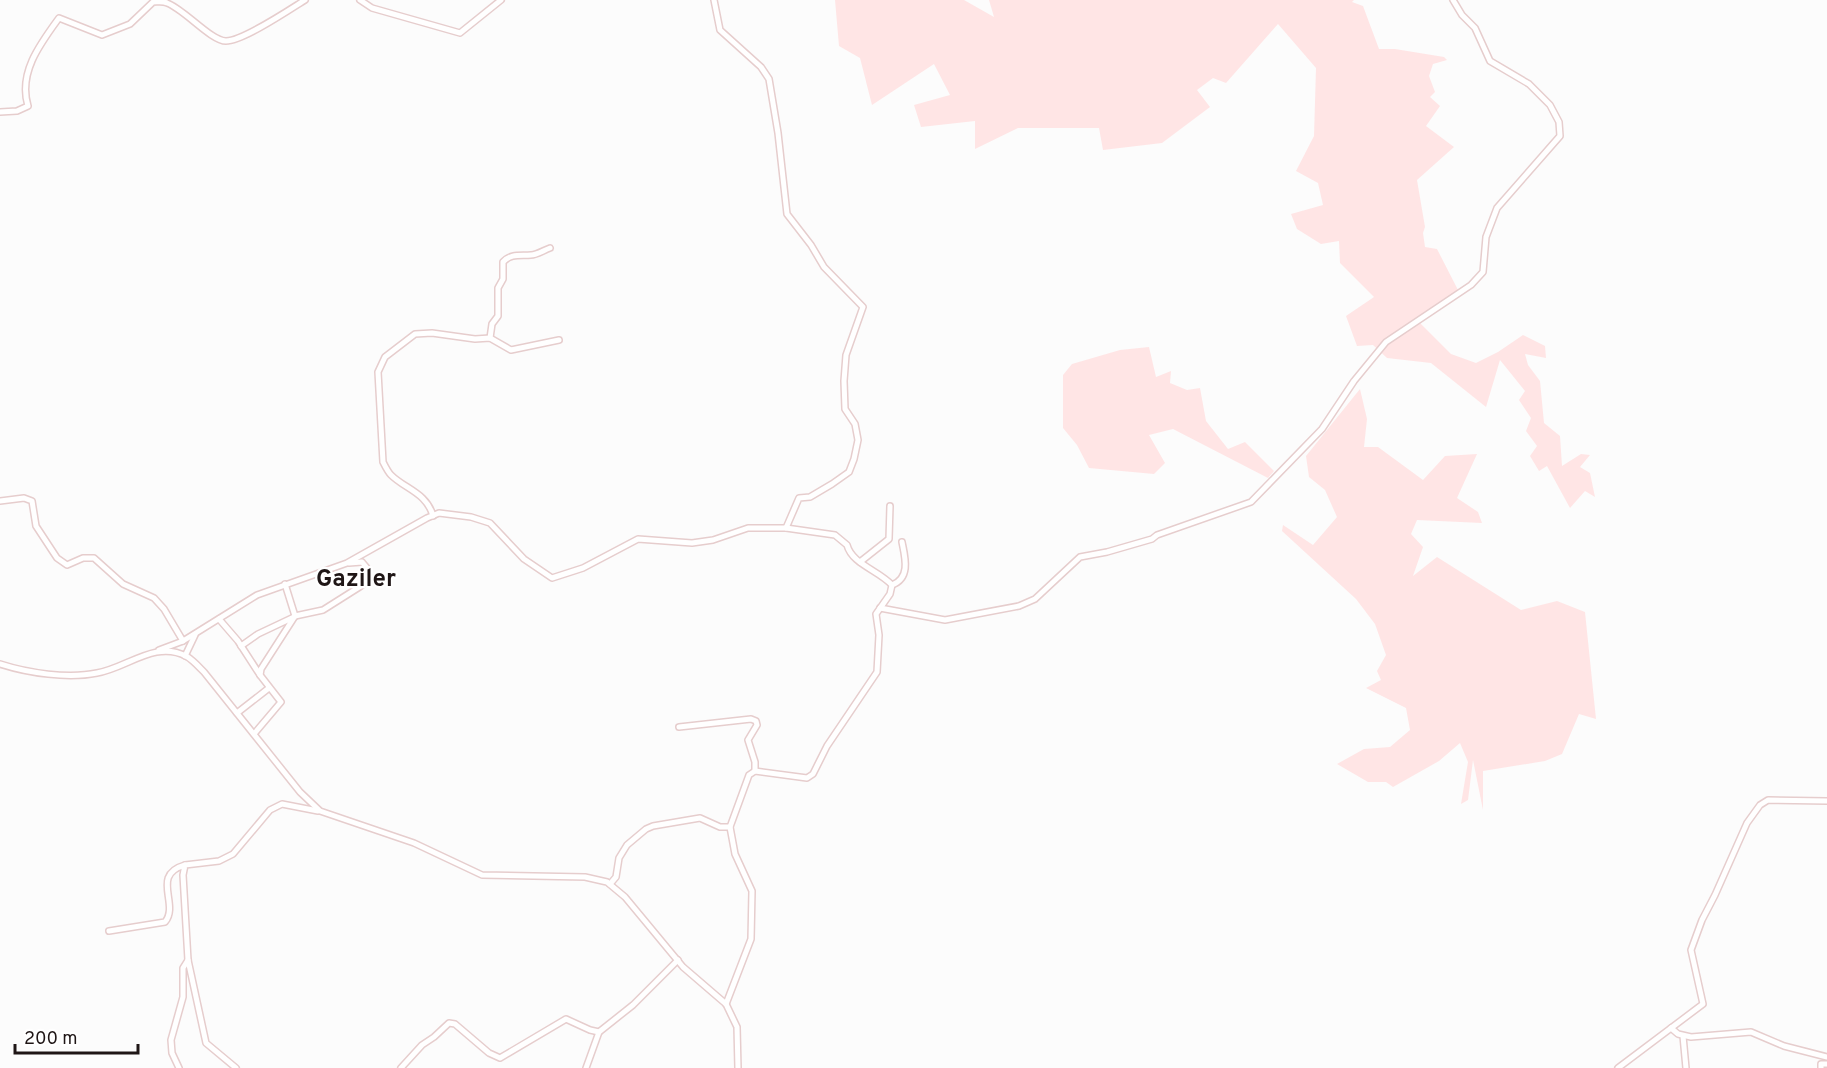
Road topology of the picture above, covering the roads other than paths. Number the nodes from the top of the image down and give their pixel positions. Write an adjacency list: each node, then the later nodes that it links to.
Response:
1 (305, 0): 6 (street)
2 (360, 0): 3 (street)
3 (501, 0)
4 (714, 0): 13 (street)
5 (1454, 0): 19 (street)
6 (0, 112)
7 (550, 248): 8 (street)
8 (489, 338): 9 (street); 12 (street)
9 (559, 340)
10 (0, 501): 23 (street)
11 (890, 507): 15 (street)
12 (433, 516): 13 (street); 16 (street)
13 (786, 528): 15 (street)
14 (902, 542): 18 (street)
15 (860, 562): 18 (street)
16 (347, 563): 17 (street); 20 (street)
17 (285, 584): 20 (street); 21 (street)
18 (892, 585): 19 (street)
19 (880, 608): 33 (street)
20 (295, 616): 24 (street); 28 (street)
21 (219, 619): 22 (street); 24 (street)
22 (196, 633): 23 (street); 26 (street)
23 (183, 641): 25 (street)
24 (241, 646): 28 (street)
25 (154, 652): 26 (street); 27 (street)
26 (185, 656): 30 (street)
27 (0, 664)
28 (260, 675): 29 (street)
29 (269, 688): 30 (street); 32 (street)
30 (237, 713): 32 (street)
31 (679, 727): 33 (street)
32 (254, 734): 35 (street)
33 (755, 771): 36 (street)
34 (1827, 801): 43 (street)
35 (320, 811): 37 (street); 38 (street)
36 (730, 827): 38 (street); 42 (street)
37 (185, 865): 39 (street); 40 (street)
38 (610, 884): 41 (street)
39 (109, 931)
40 (188, 960): 48 (street); 49 (street)
41 (678, 960): 42 (street); 44 (street)
42 (726, 1004): 52 (street)
43 (1671, 1028): 45 (street); 53 (street)
44 (599, 1032): 50 (street); 51 (street)
45 (1683, 1036): 46 (street); 54 (street)
46 (1827, 1057)
47 (1827, 1064): 55 (street)
48 (179, 1068)
49 (237, 1068)
50 (400, 1068)
51 (586, 1068)
52 (738, 1068)
53 (1618, 1068)
54 (1686, 1068)
55 (1821, 1068)

